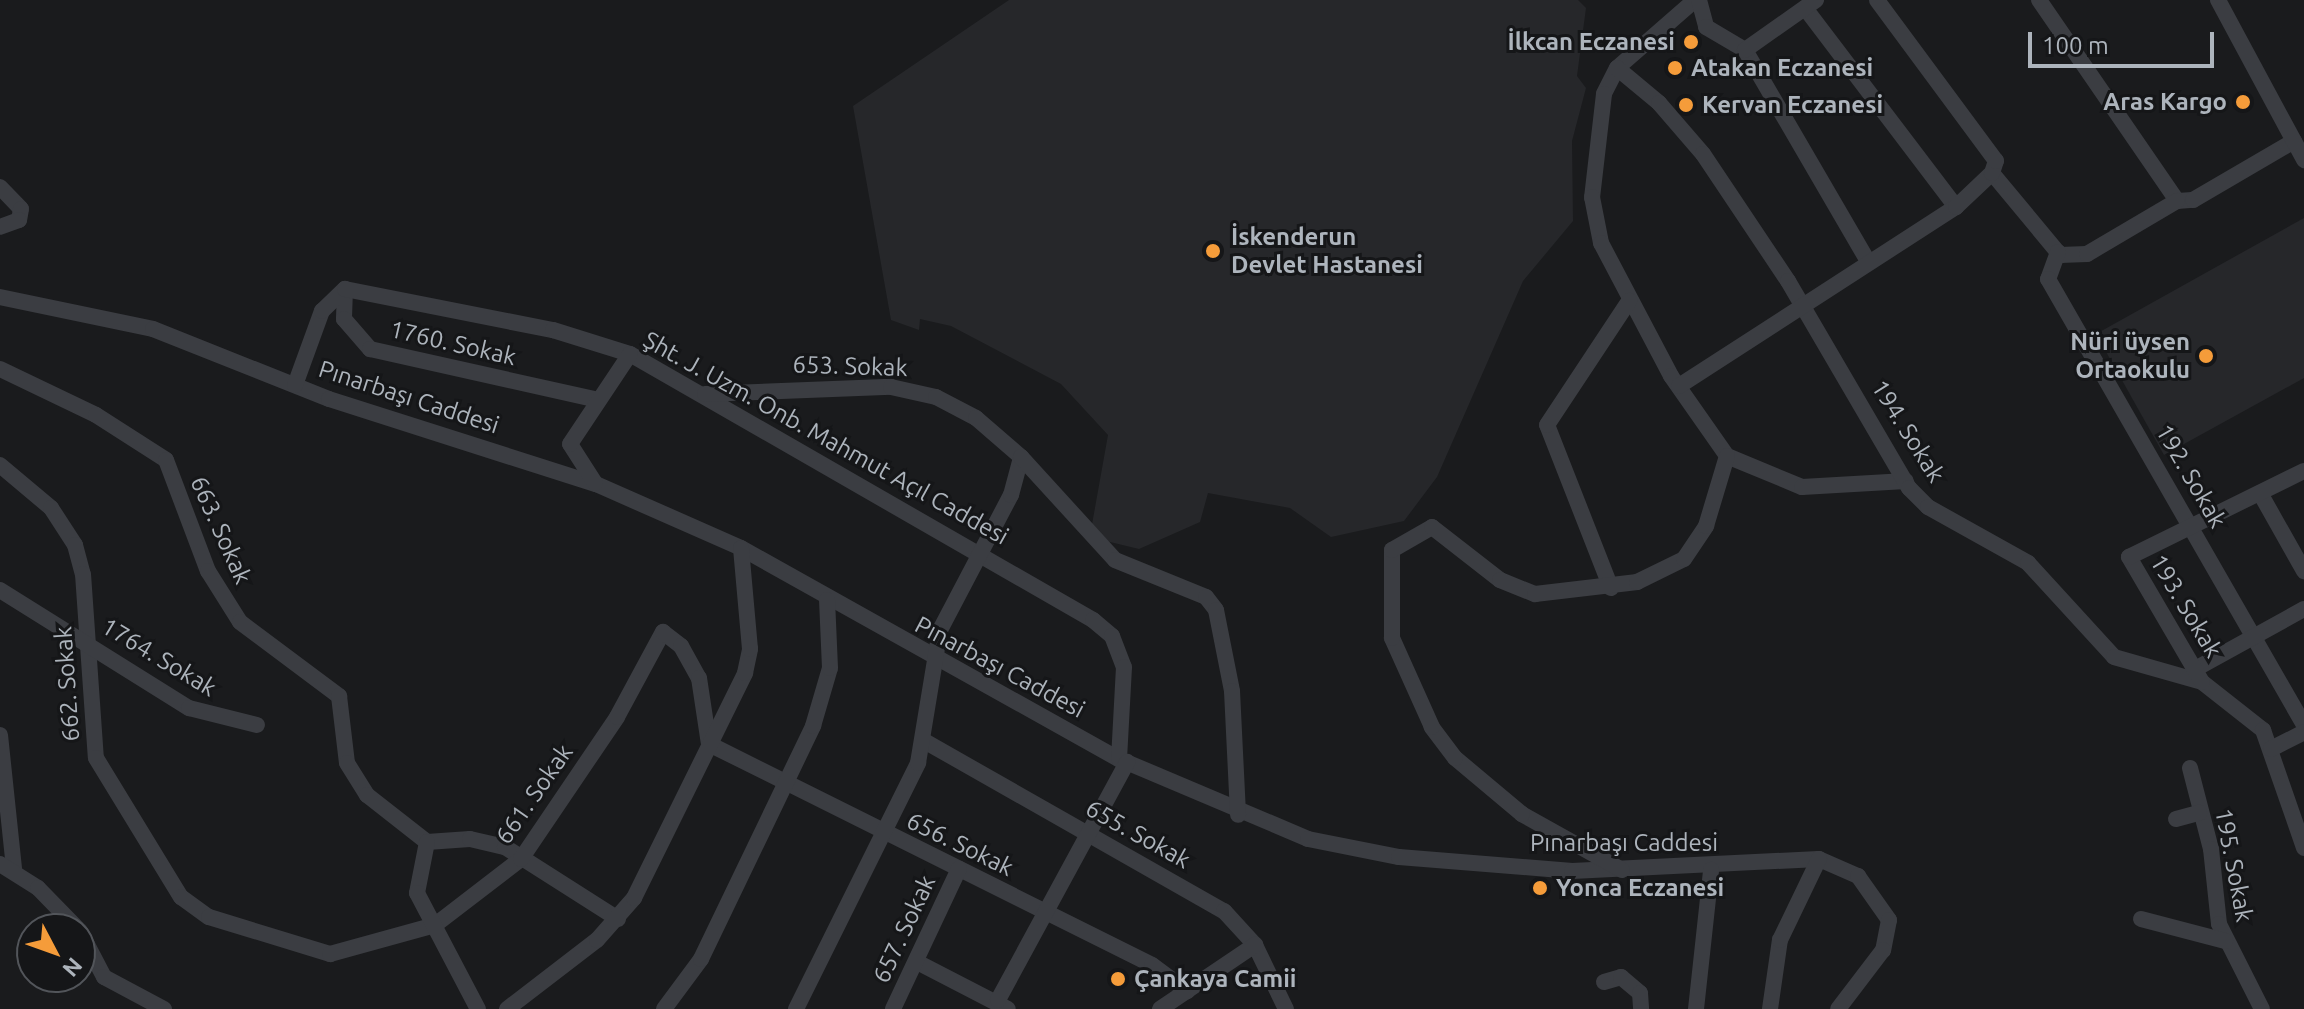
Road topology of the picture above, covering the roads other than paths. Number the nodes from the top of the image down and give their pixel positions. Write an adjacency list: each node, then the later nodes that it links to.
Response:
1 (1697, 0): 6 (street); 7 (street)
2 (1877, 0): 10 (street)
3 (2039, 0): 12 (street)
4 (2218, 0): 8 (street)
5 (1811, 4): 6 (street); 13 (street)
6 (1745, 50): 16 (street)
7 (1617, 68): 19 (street); 20 (street, 194. Sokak)
8 (2294, 141): 9 (street); 12 (street)
9 (2304, 160)
10 (1992, 173): 13 (street); 15 (street)
11 (0, 187): 14 (street)
12 (2177, 201): 15 (street)
13 (1956, 207): 16 (street)
14 (0, 227)
15 (2058, 252): 34 (street, 192. Sokak)
16 (1867, 260): 20 (street)
17 (345, 289): 21 (street, Şht. J. Uzm. Onb. Mahmut Açıl Caddesi); 23 (street); 26 (street, 1760. Sokak)
18 (0, 297): 23 (street, Pınarbaşı Caddesi)
19 (1629, 301): 24 (street); 38 (street)
20 (1798, 304): 24 (street); 31 (street, 194. Sokak)
21 (630, 354): 25 (street, Şht. J. Uzm. Onb. Mahmut Açıl Caddesi); 26 (street)
22 (0, 369): 61 (street, 663. Sokak)
23 (295, 385): 32 (street, Pınarbaşı Caddesi)
24 (1679, 386): 27 (street)
25 (705, 394): 28 (street, 653. Sokak); 36 (street, Şht. J. Uzm. Onb. Mahmut Açıl Caddesi)
26 (594, 399): 32 (street)
27 (1727, 456): 31 (street); 38 (street)
28 (1021, 457): 36 (street); 57 (street, 653. Sokak)
29 (0, 465): 43 (street, 662. Sokak)
30 (2304, 471): 33 (street, 193. Sokak)
31 (1906, 481): 45 (street, 194. Sokak)
32 (596, 484): 35 (street, Pınarbaşı Caddesi)
33 (2260, 493): 34 (street, 193. Sokak); 37 (street)
34 (2193, 525): 42 (street, 192. Sokak); 45 (street, 193. Sokak)
35 (741, 548): 40 (street, Pınarbaşı Caddesi); 51 (street)
36 (981, 552): 44 (street); 53 (street, Şht. J. Uzm. Onb. Mahmut Açıl Caddesi)
37 (2304, 571)
38 (1611, 588): 67 (street)
39 (0, 590): 43 (street, 1764. Sokak)
40 (827, 600): 44 (street, Pınarbaşı Caddesi); 55 (street)
41 (2304, 609): 42 (street)
42 (2256, 636): 45 (street); 47 (street, 192. Sokak)
43 (88, 642): 46 (street, 1764. Sokak); 69 (street, 662. Sokak)
44 (931, 658): 50 (street); 53 (street, Pınarbaşı Caddesi)
45 (2200, 675): 52 (street, 194. Sokak)
46 (257, 725)
47 (2304, 725)
48 (2304, 732): 52 (street)
49 (0, 735): 65 (street)
50 (926, 742): 59 (street, 655. Sokak); 60 (street)
51 (709, 744): 55 (street, 656. Sokak); 63 (street, 661. Sokak); 72 (street)
52 (2271, 749): 62 (street, 194. Sokak)
53 (1123, 761): 57 (street, Pınarbaşı Caddesi); 59 (street, Şht. J. Uzm. Onb. Mahmut Açıl Caddesi)
54 (2190, 768): 56 (street, 195. Sokak)
55 (785, 785): 60 (street, 656. Sokak); 85 (street)
56 (2199, 813): 58 (street); 75 (street, 195. Sokak)
57 (1238, 815): 67 (street, Pınarbaşı Caddesi)
58 (2176, 819)
59 (1087, 833): 70 (street, Şht. J. Uzm. Onb. Mahmut Açıl Caddesi); 76 (street, 655. Sokak)
60 (887, 835): 66 (street, 656. Sokak); 86 (street)
61 (427, 842): 63 (street); 74 (street)
62 (2304, 848)
63 (521, 859): 72 (street); 74 (street, 661. Sokak)
64 (1819, 859): 68 (street, Pınarbaşı Caddesi); 92 (street); 93 (street, Pınarbaşı Caddesi)
65 (7, 866): 71 (street)
66 (959, 869): 70 (street, 656. Sokak); 78 (street, 657. Sokak)
67 (1622, 870): 68 (street, Pınarbaşı Caddesi)
68 (1711, 870): 91 (street)
69 (189, 903): 74 (street, 661. Sokak)
70 (1045, 912): 80 (street, 656. Sokak); 81 (street, Şht. J. Uzm. Onb. Mahmut Açıl Caddesi)
71 (60, 913)
72 (618, 919): 84 (street)
73 (2141, 919): 75 (street)
74 (435, 925): 83 (street)
75 (2225, 941): 94 (street, 195. Sokak)
76 (1255, 945): 80 (street); 89 (street, 655. Sokak)
77 (96, 962): 82 (street)
78 (917, 962): 81 (street); 87 (street, 657. Sokak)
79 (1604, 982): 90 (street)
80 (1187, 991): 88 (street)
81 (1003, 1004)
82 (164, 1009)
83 (478, 1009)
84 (507, 1009)
85 (664, 1009)
86 (796, 1009)
87 (893, 1009)
88 (1160, 1009)
89 (1286, 1009)
90 (1641, 1009)
91 (1696, 1009)
92 (1770, 1009)
93 (1838, 1009)
94 (2262, 1009)

